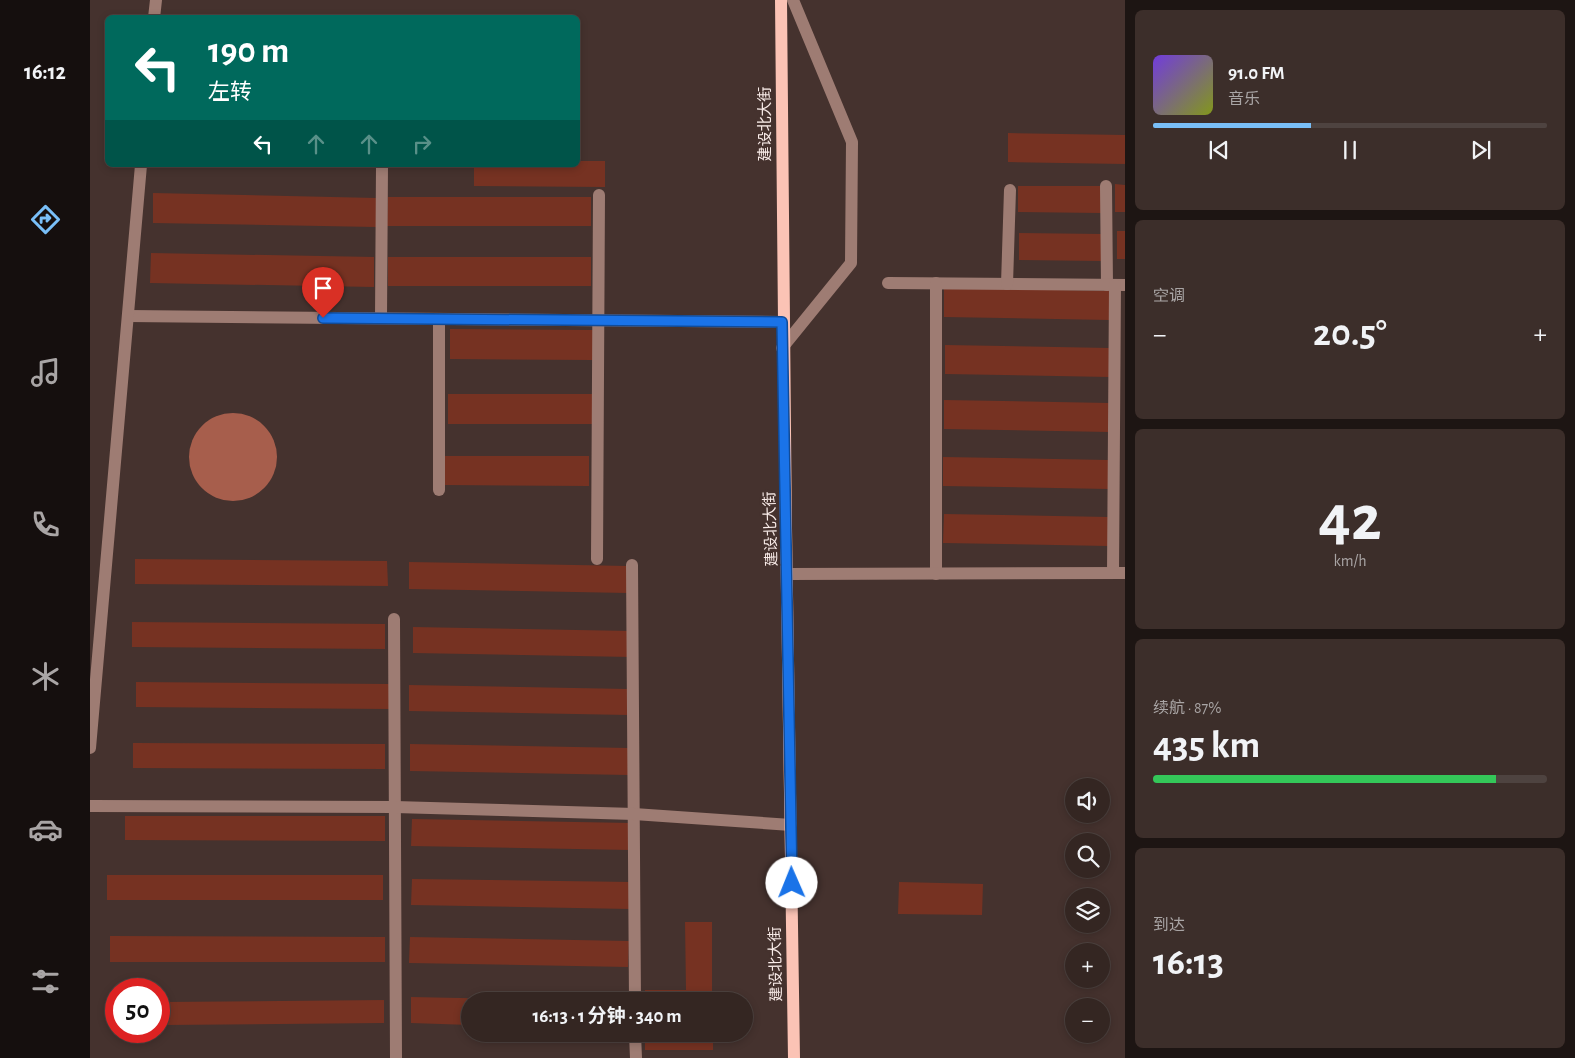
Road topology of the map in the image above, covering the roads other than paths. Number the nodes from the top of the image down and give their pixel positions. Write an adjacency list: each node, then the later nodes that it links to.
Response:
1 (156, 0): 4 (street)
2 (781, 0): 18 (main road, 建设北大街)
3 (793, 0): 19 (street)
4 (154, 15)
5 (141, 167): 14 (street)
6 (382, 167): 15 (street)
7 (1106, 186): 13 (street)
8 (1010, 190): 12 (street)
9 (598, 195): 17 (street)
10 (888, 283): 11 (street)
11 (936, 283): 12 (street); 25 (street)
12 (1007, 284): 13 (street)
13 (1116, 285): 23 (street)
14 (128, 316): 15 (street); 27 (street)
15 (381, 318): 16 (street)
16 (439, 319): 17 (street); 20 (street)
17 (598, 320): 18 (street); 21 (street)
18 (782, 322): 19 (main road, 建设北大街)
19 (782, 348): 24 (main road, 建设北大街)
20 (439, 490)
21 (597, 559)
22 (632, 565): 30 (street)
23 (1119, 573): 25 (street)
24 (788, 574): 25 (street); 31 (main road, 建设北大街)
25 (936, 574)
26 (394, 619): 29 (street)
27 (90, 748)
28 (90, 806): 29 (street)
29 (395, 807): 30 (street); 34 (street)
30 (634, 814): 31 (street); 32 (street)
31 (791, 825): 36 (main road, 建设北大街)
32 (635, 992)
33 (635, 1042): 35 (street)
34 (396, 1058)
35 (636, 1058)
36 (794, 1058)

